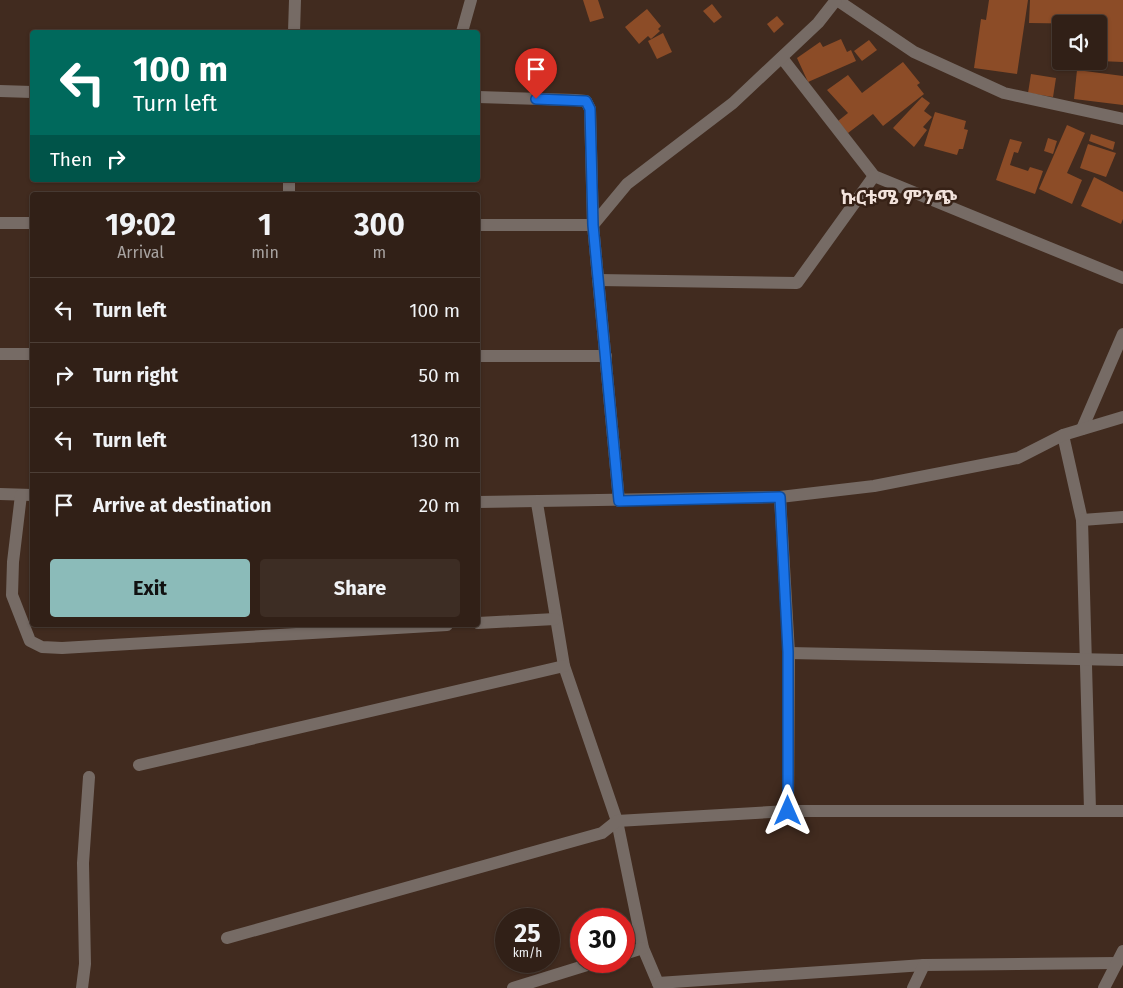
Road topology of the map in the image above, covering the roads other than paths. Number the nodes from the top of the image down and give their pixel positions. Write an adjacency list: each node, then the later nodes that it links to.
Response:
1 (296, 0): 4 (street)
2 (471, 0): 5 (street)
3 (837, 0): 6 (street); 10 (street)
4 (294, 30)
5 (463, 30)
6 (782, 58): 11 (street); 15 (street)
7 (0, 91): 8 (street)
8 (30, 92)
9 (480, 97): 15 (street)
10 (1123, 119)
11 (874, 176): 16 (street); 17 (street)
12 (0, 223): 13 (street)
13 (30, 223)
14 (480, 225): 15 (street)
15 (593, 225): 17 (street)
16 (1123, 278)
17 (598, 280): 22 (street)
18 (1123, 334): 24 (street)
19 (0, 354): 20 (street)
20 (30, 354)
21 (480, 356): 22 (street)
22 (606, 356): 29 (street)
23 (1123, 417): 24 (street)
24 (1082, 430): 25 (street)
25 (1063, 435): 28 (street); 33 (street)
26 (0, 494): 27 (street)
27 (27, 495): 36 (street)
28 (780, 497): 29 (street); 37 (street)
29 (619, 501): 31 (street)
30 (480, 502): 31 (street)
31 (537, 503): 34 (street)
32 (1123, 517): 33 (street)
33 (1082, 520): 38 (street)
34 (555, 619): 35 (street); 40 (street)
35 (480, 623)
36 (414, 627)
37 (788, 652): 38 (street); 44 (street)
38 (1087, 660): 39 (street); 43 (street)
39 (1123, 660)
40 (564, 666): 41 (street); 46 (street)
41 (139, 765)
42 (89, 776): 55 (street)
43 (1090, 810): 44 (street); 45 (street)
44 (788, 811): 46 (street)
45 (1123, 811)
46 (617, 821): 47 (street); 48 (street)
47 (227, 938)
48 (643, 948): 50 (street); 54 (street)
49 (1123, 950): 51 (street)
50 (635, 951)
51 (1117, 963): 52 (street); 58 (street)
52 (924, 965): 54 (street); 57 (street)
53 (570, 970): 56 (street)
54 (659, 986)
55 (82, 988)
56 (513, 988)
57 (913, 988)
58 (1104, 988)

